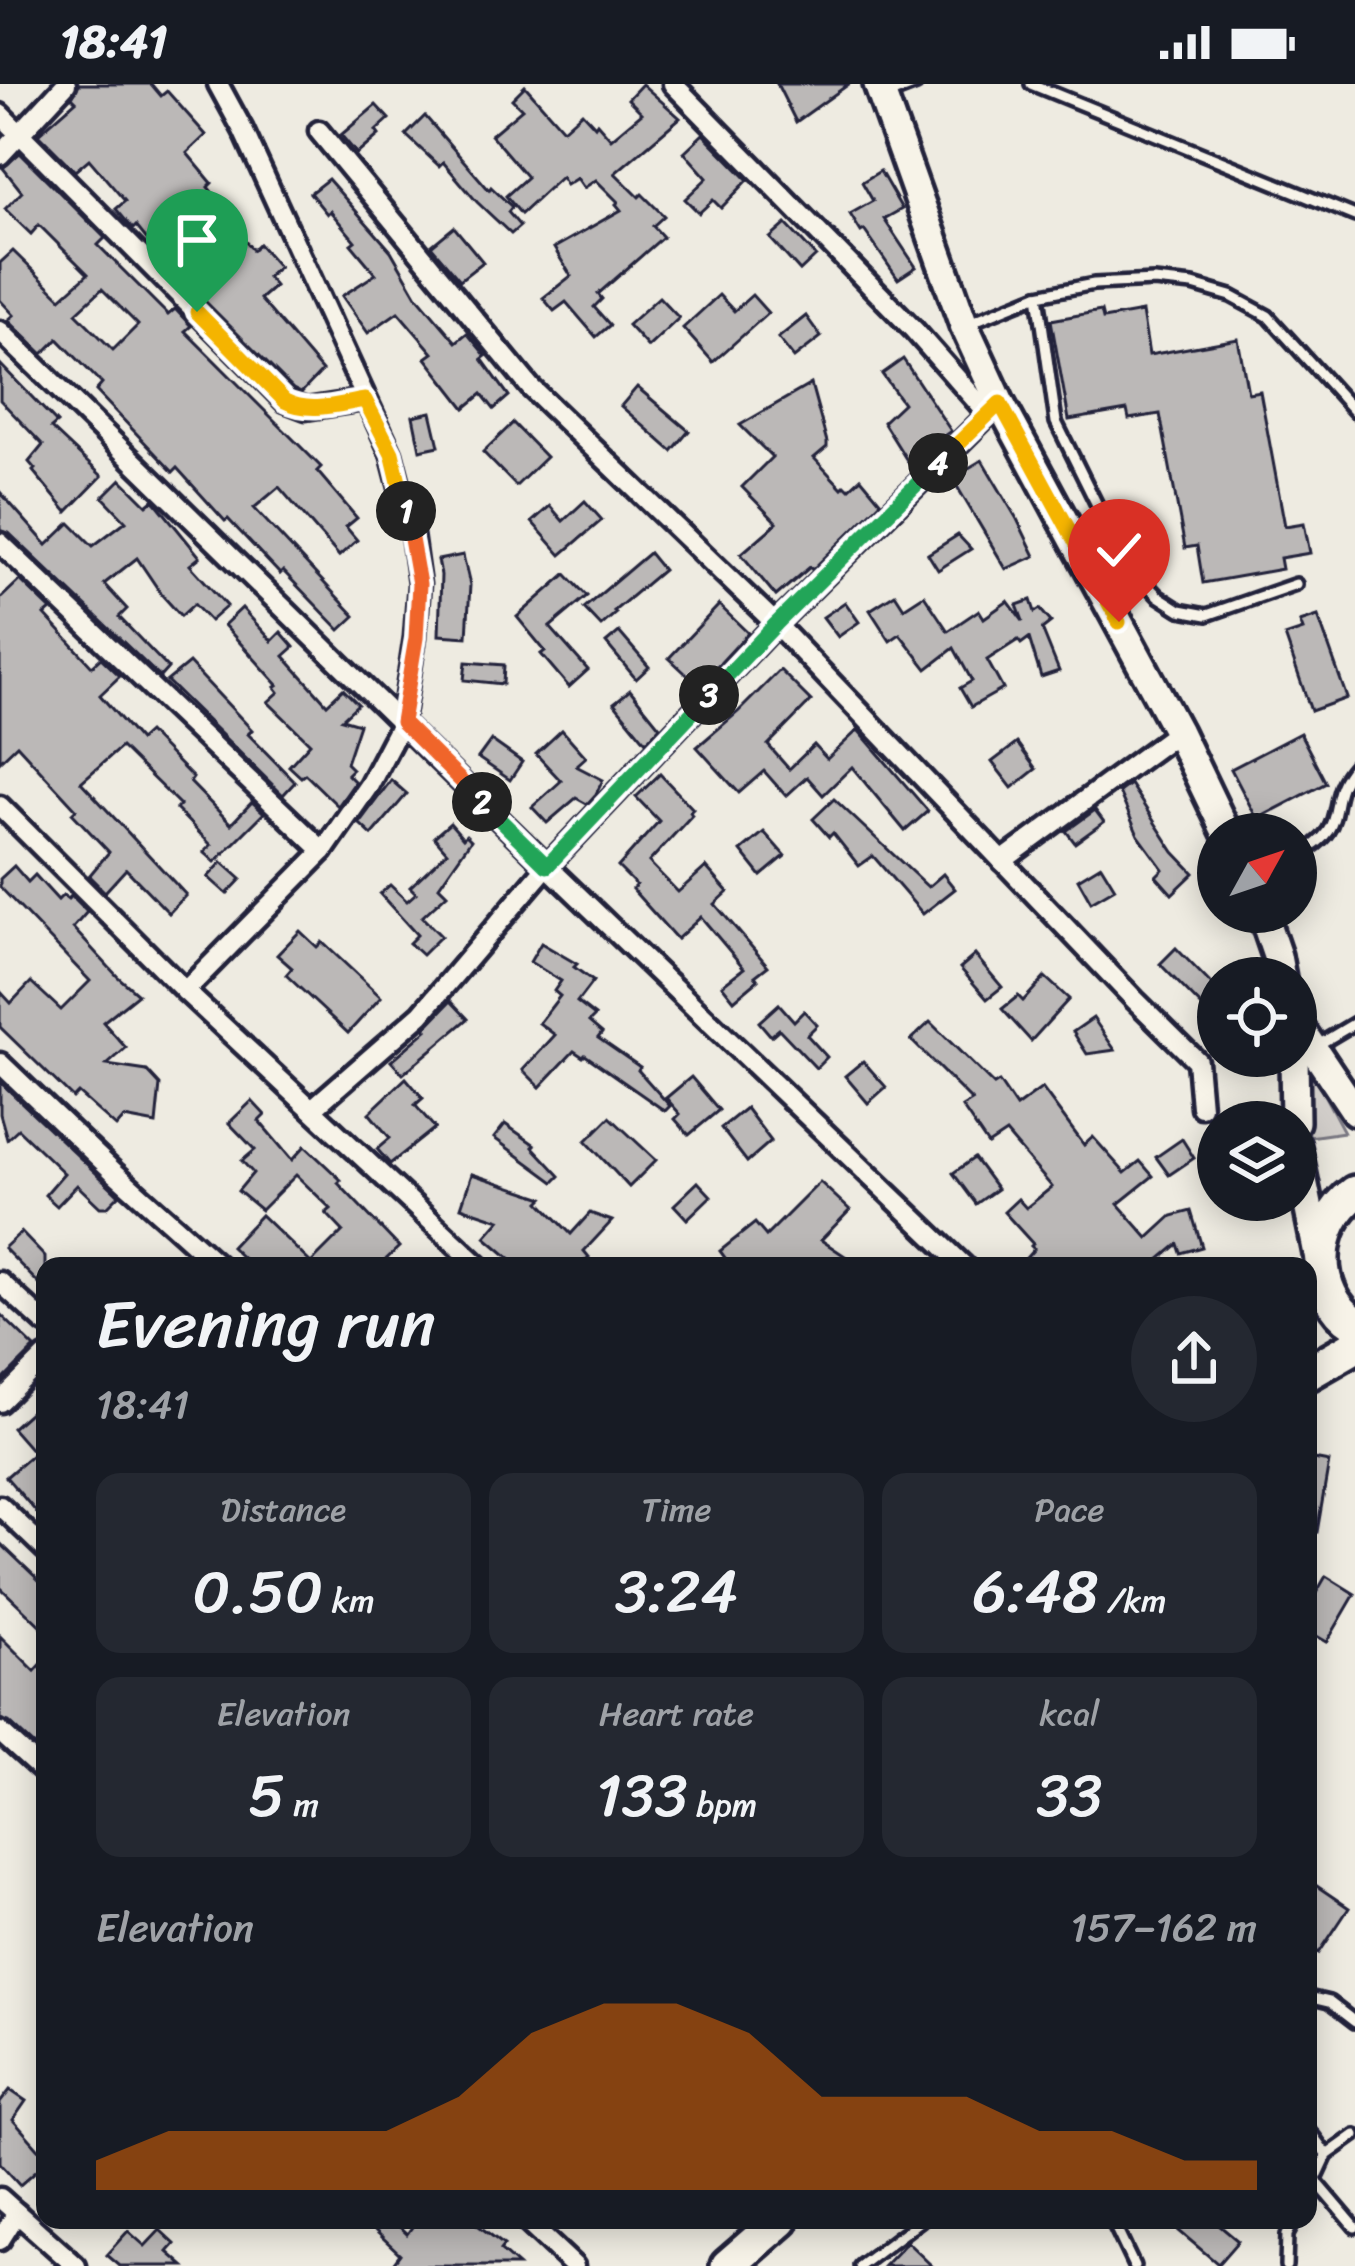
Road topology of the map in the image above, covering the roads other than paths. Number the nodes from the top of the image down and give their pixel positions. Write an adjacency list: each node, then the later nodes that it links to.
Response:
1 (67, 84): 9 (street)
2 (218, 84): 15 (street)
3 (673, 84): 16 (street)
4 (916, 84): 6 (lane)
5 (1031, 84): 11 (lane)
6 (881, 90): 13 (street)
7 (0, 114): 9 (street)
8 (319, 131): 20 (street)
9 (21, 134): 10 (street); 15 (street)
10 (0, 155)
11 (1355, 216)
12 (1038, 295): 13 (lane); 17 (lane); 19 (lane)
13 (964, 325): 16 (street)
14 (0, 331): 21 (street)
15 (365, 400): 21 (street)
16 (994, 409): 20 (street); 22 (street)
17 (1355, 412)
18 (0, 543): 27 (street)
19 (1296, 584)
20 (776, 624): 28 (street); 29 (street)
21 (402, 722): 27 (street); 29 (street)
22 (1178, 732): 25 (street); 28 (street)
23 (1355, 765): 26 (lane)
24 (0, 806): 30 (street)
25 (1217, 813)
26 (1317, 843)
27 (323, 851): 30 (street)
28 (1002, 861): 35 (street)
29 (547, 866): 36 (street); 42 (street)
30 (184, 991): 36 (street)
31 (1355, 1023): 32 (lane)
32 (1317, 1045)
33 (0, 1063): 40 (street)
34 (1317, 1067): 37 (street)
35 (1200, 1101)
36 (312, 1108): 41 (street)
37 (1355, 1111)
38 (1355, 1193): 43 (highway)
39 (1311, 1221): 43 (street)
40 (208, 1257)
41 (469, 1257)
42 (955, 1257)
43 (1320, 1265): 44 (highway); 47 (highway)
44 (1317, 1274)
45 (0, 1282): 46 (street)
46 (36, 1315)
47 (1355, 1323)
48 (1355, 1346): 50 (highway)
49 (36, 1366): 51 (street)
50 (1317, 1368)
51 (0, 1402)
52 (0, 1506): 53 (street)
53 (36, 1540)
54 (0, 1732): 55 (street)
55 (36, 1765)
56 (1317, 1999): 57 (lane)
57 (1355, 2022)
58 (1355, 2135): 60 (lane)
59 (1317, 2141): 60 (lane)
60 (1327, 2155): 61 (lane)
61 (1317, 2178)
62 (1317, 2181): 65 (lane)
63 (0, 2198): 64 (street)
64 (17, 2213): 71 (street); 72 (street)
65 (1355, 2227)
66 (535, 2229): 73 (street)
67 (771, 2229): 74 (highway)
68 (908, 2229): 75 (lane)
69 (1116, 2229): 76 (lane)
70 (1290, 2229): 77 (lane)
71 (0, 2240)
72 (76, 2266)
73 (574, 2266)
74 (728, 2266)
75 (860, 2266)
76 (1134, 2266)
77 (1286, 2266)

